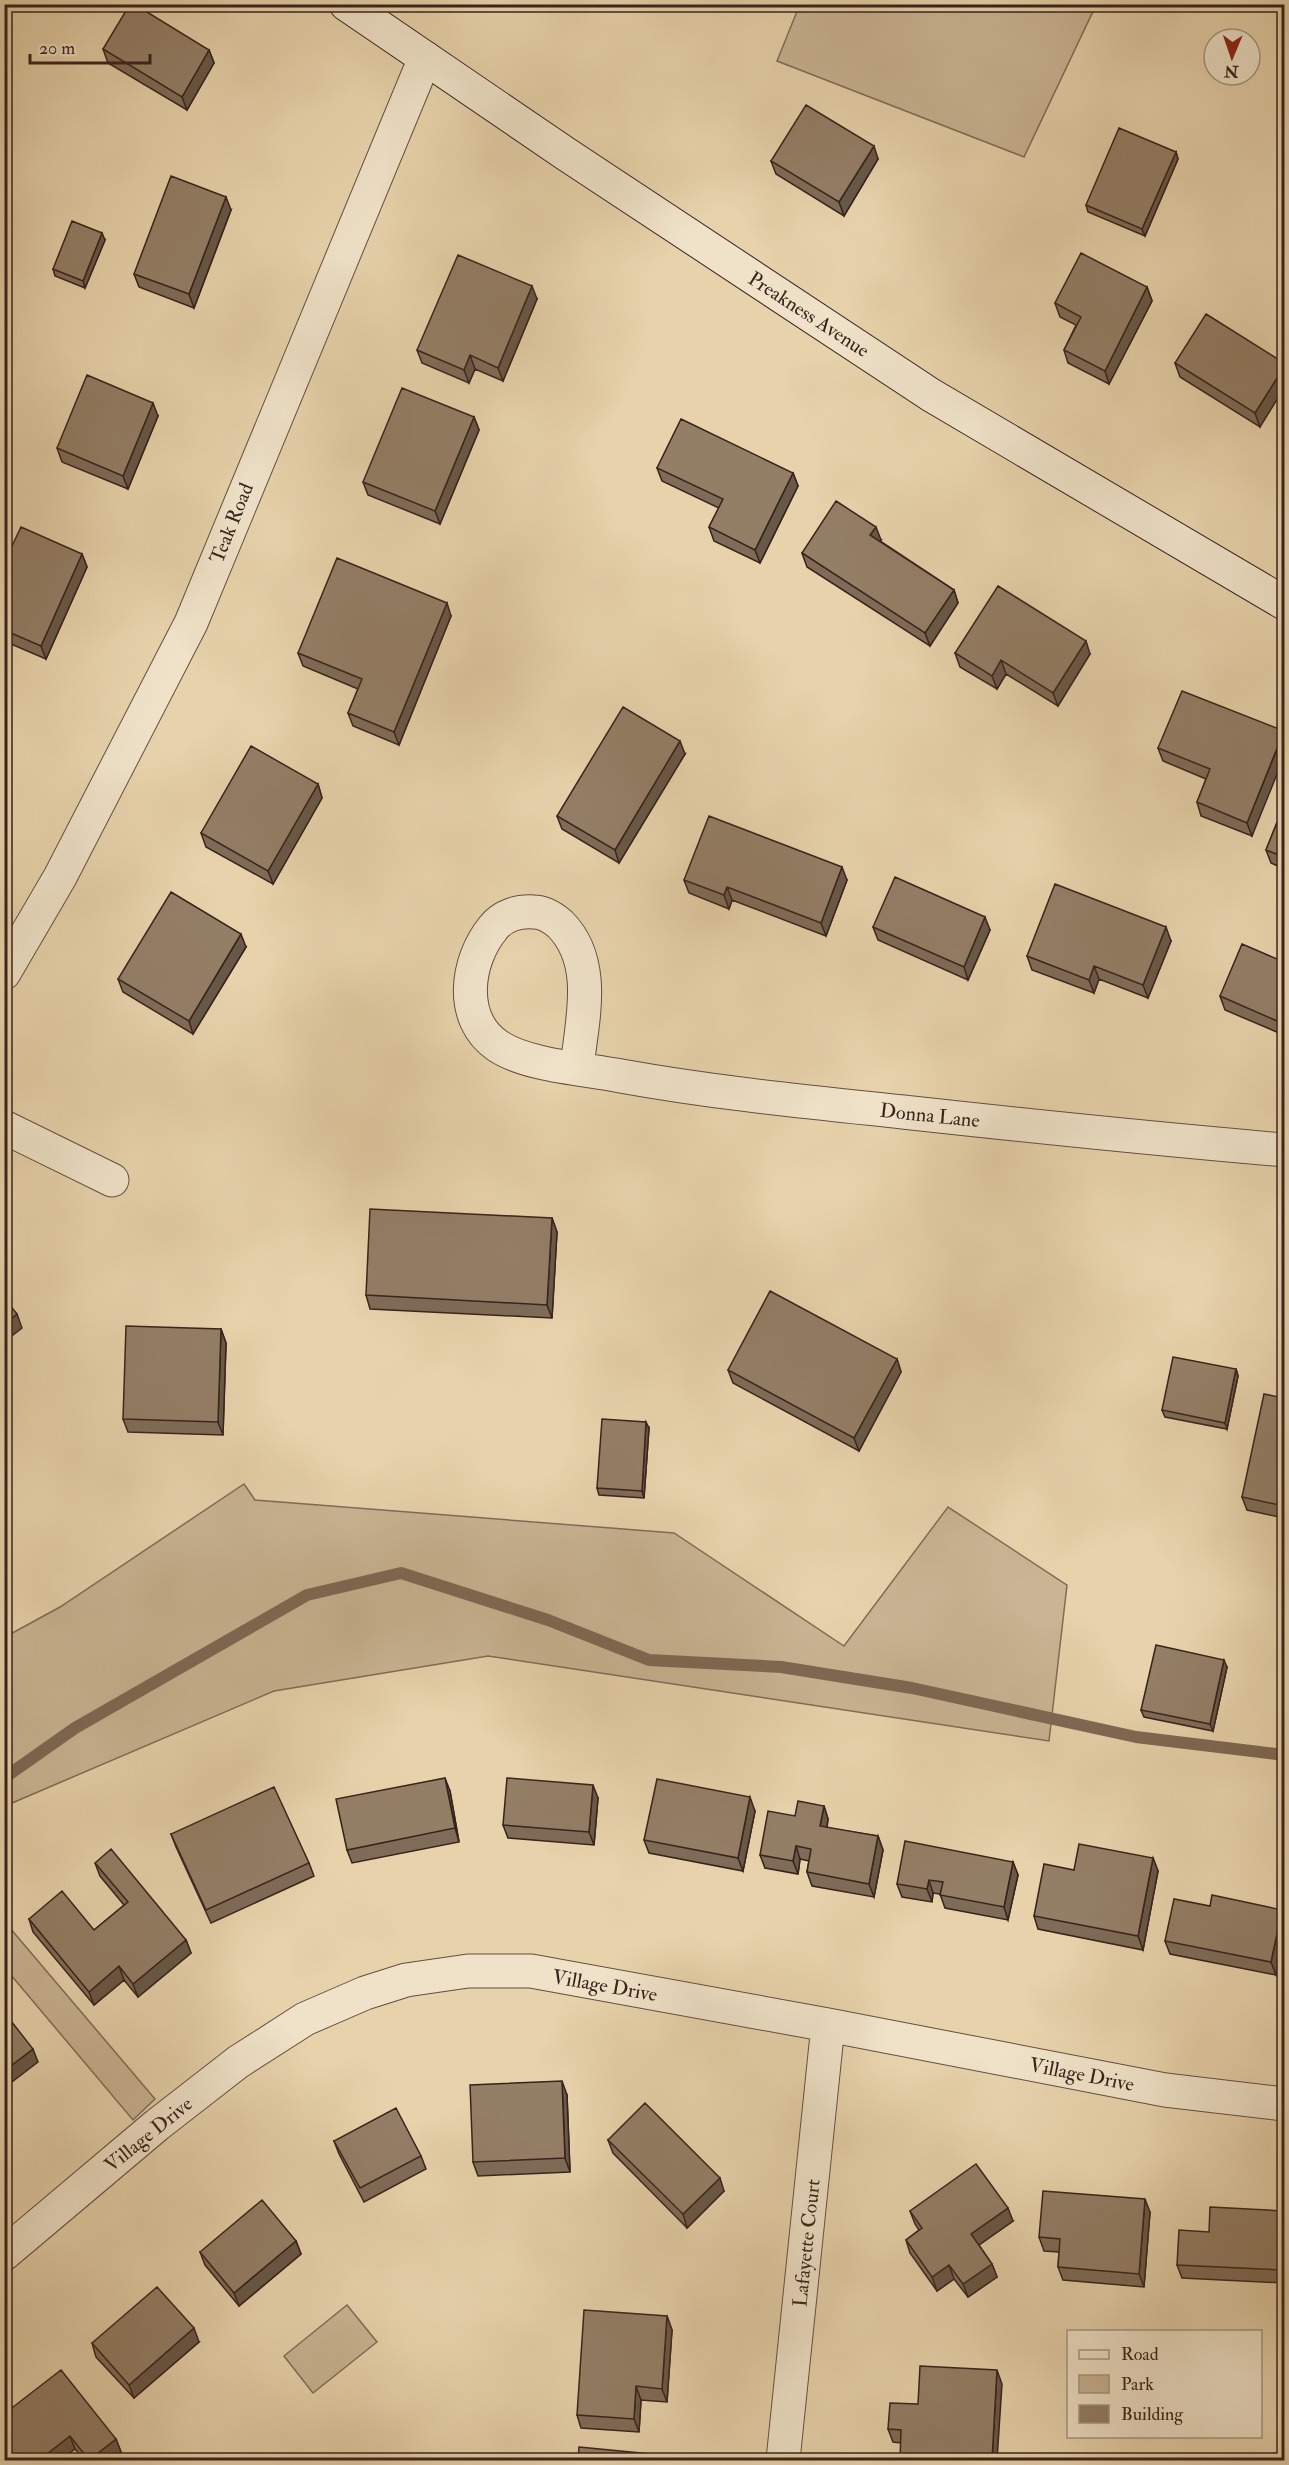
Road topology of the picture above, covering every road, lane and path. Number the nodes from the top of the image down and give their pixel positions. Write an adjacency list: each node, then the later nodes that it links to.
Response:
1 (346, 4): 2 (street, Preakness Avenue)
2 (425, 58): 3 (street, Preakness Avenue); 4 (street, Teak Road)
3 (1284, 603)
4 (4, 973)
5 (577, 1068): 5 (street, Donna Lane); 7 (street, Donna Lane)
6 (4, 1127): 8 (street)
7 (1284, 1150)
8 (112, 1180)
9 (828, 2025): 10 (street, Village Drive); 11 (street, Village Drive); 12 (street, Lafayette Court)
10 (1284, 2104)
11 (4, 2254)
12 (783, 2460)

